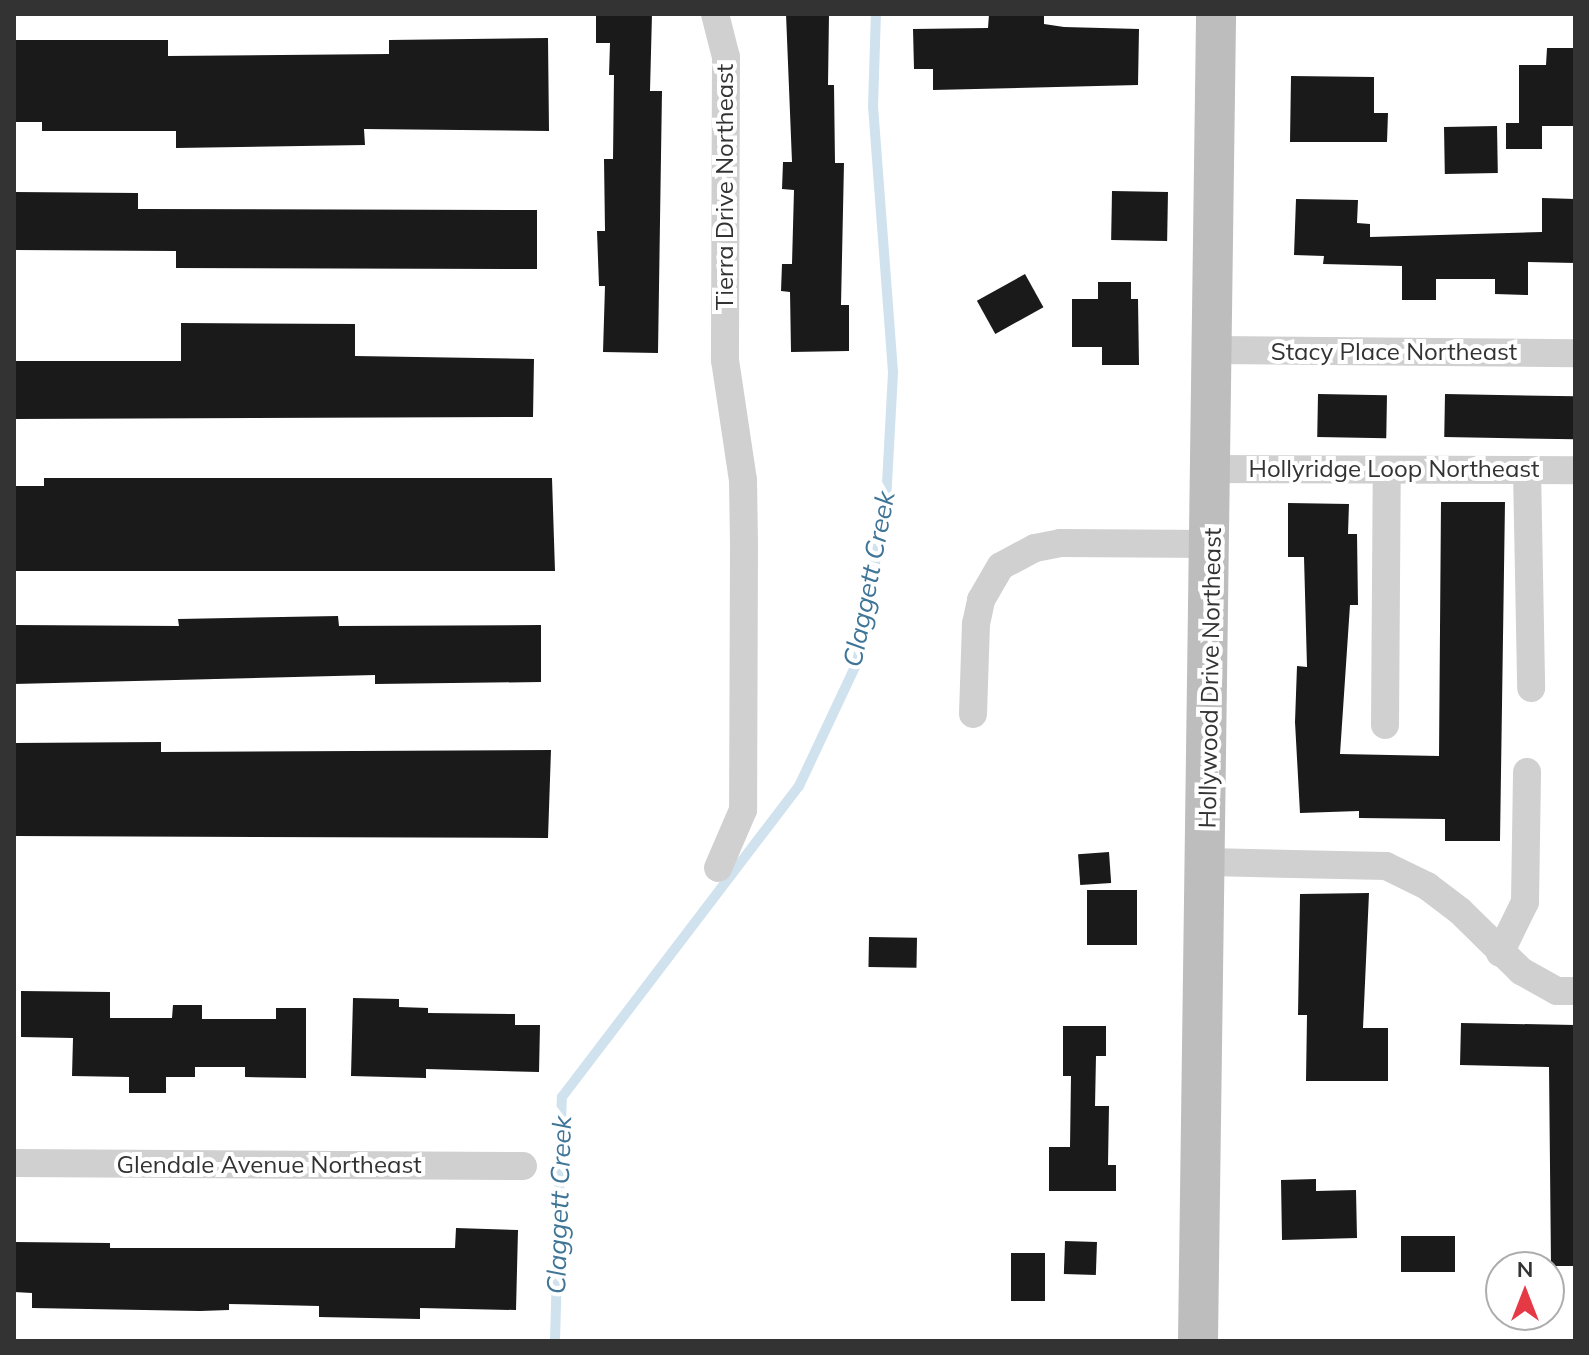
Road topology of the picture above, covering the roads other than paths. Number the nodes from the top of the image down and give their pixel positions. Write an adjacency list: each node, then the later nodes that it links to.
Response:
1 (715, 14): 15 (street, Tierra Drive Northeast)
2 (1216, 14): 3 (street, Hollywood Drive Northeast)
3 (1214, 350): 4 (street, Stacy Place Northeast); 5 (street, Hollywood Drive Northeast)
4 (1575, 353)
5 (1213, 469): 6 (street, Hollyridge Loop Northeast); 9 (street, Hollywood Drive Northeast)
6 (1387, 470): 7 (street, Hollyridge Loop Northeast); 12 (street)
7 (1527, 470): 8 (street, Hollyridge Loop Northeast); 10 (street)
8 (1575, 470)
9 (1212, 544): 11 (street); 14 (street, Hollywood Drive Northeast)
10 (1531, 688)
11 (973, 714)
12 (1385, 725)
13 (1527, 772): 16 (street)
14 (1208, 862): 16 (street); 20 (street, Hollywood Drive Northeast)
15 (718, 868)
16 (1500, 953): 17 (street)
17 (1575, 991)
18 (14, 1163): 19 (street, Glendale Avenue Northeast)
19 (523, 1166)
20 (1198, 1341)

